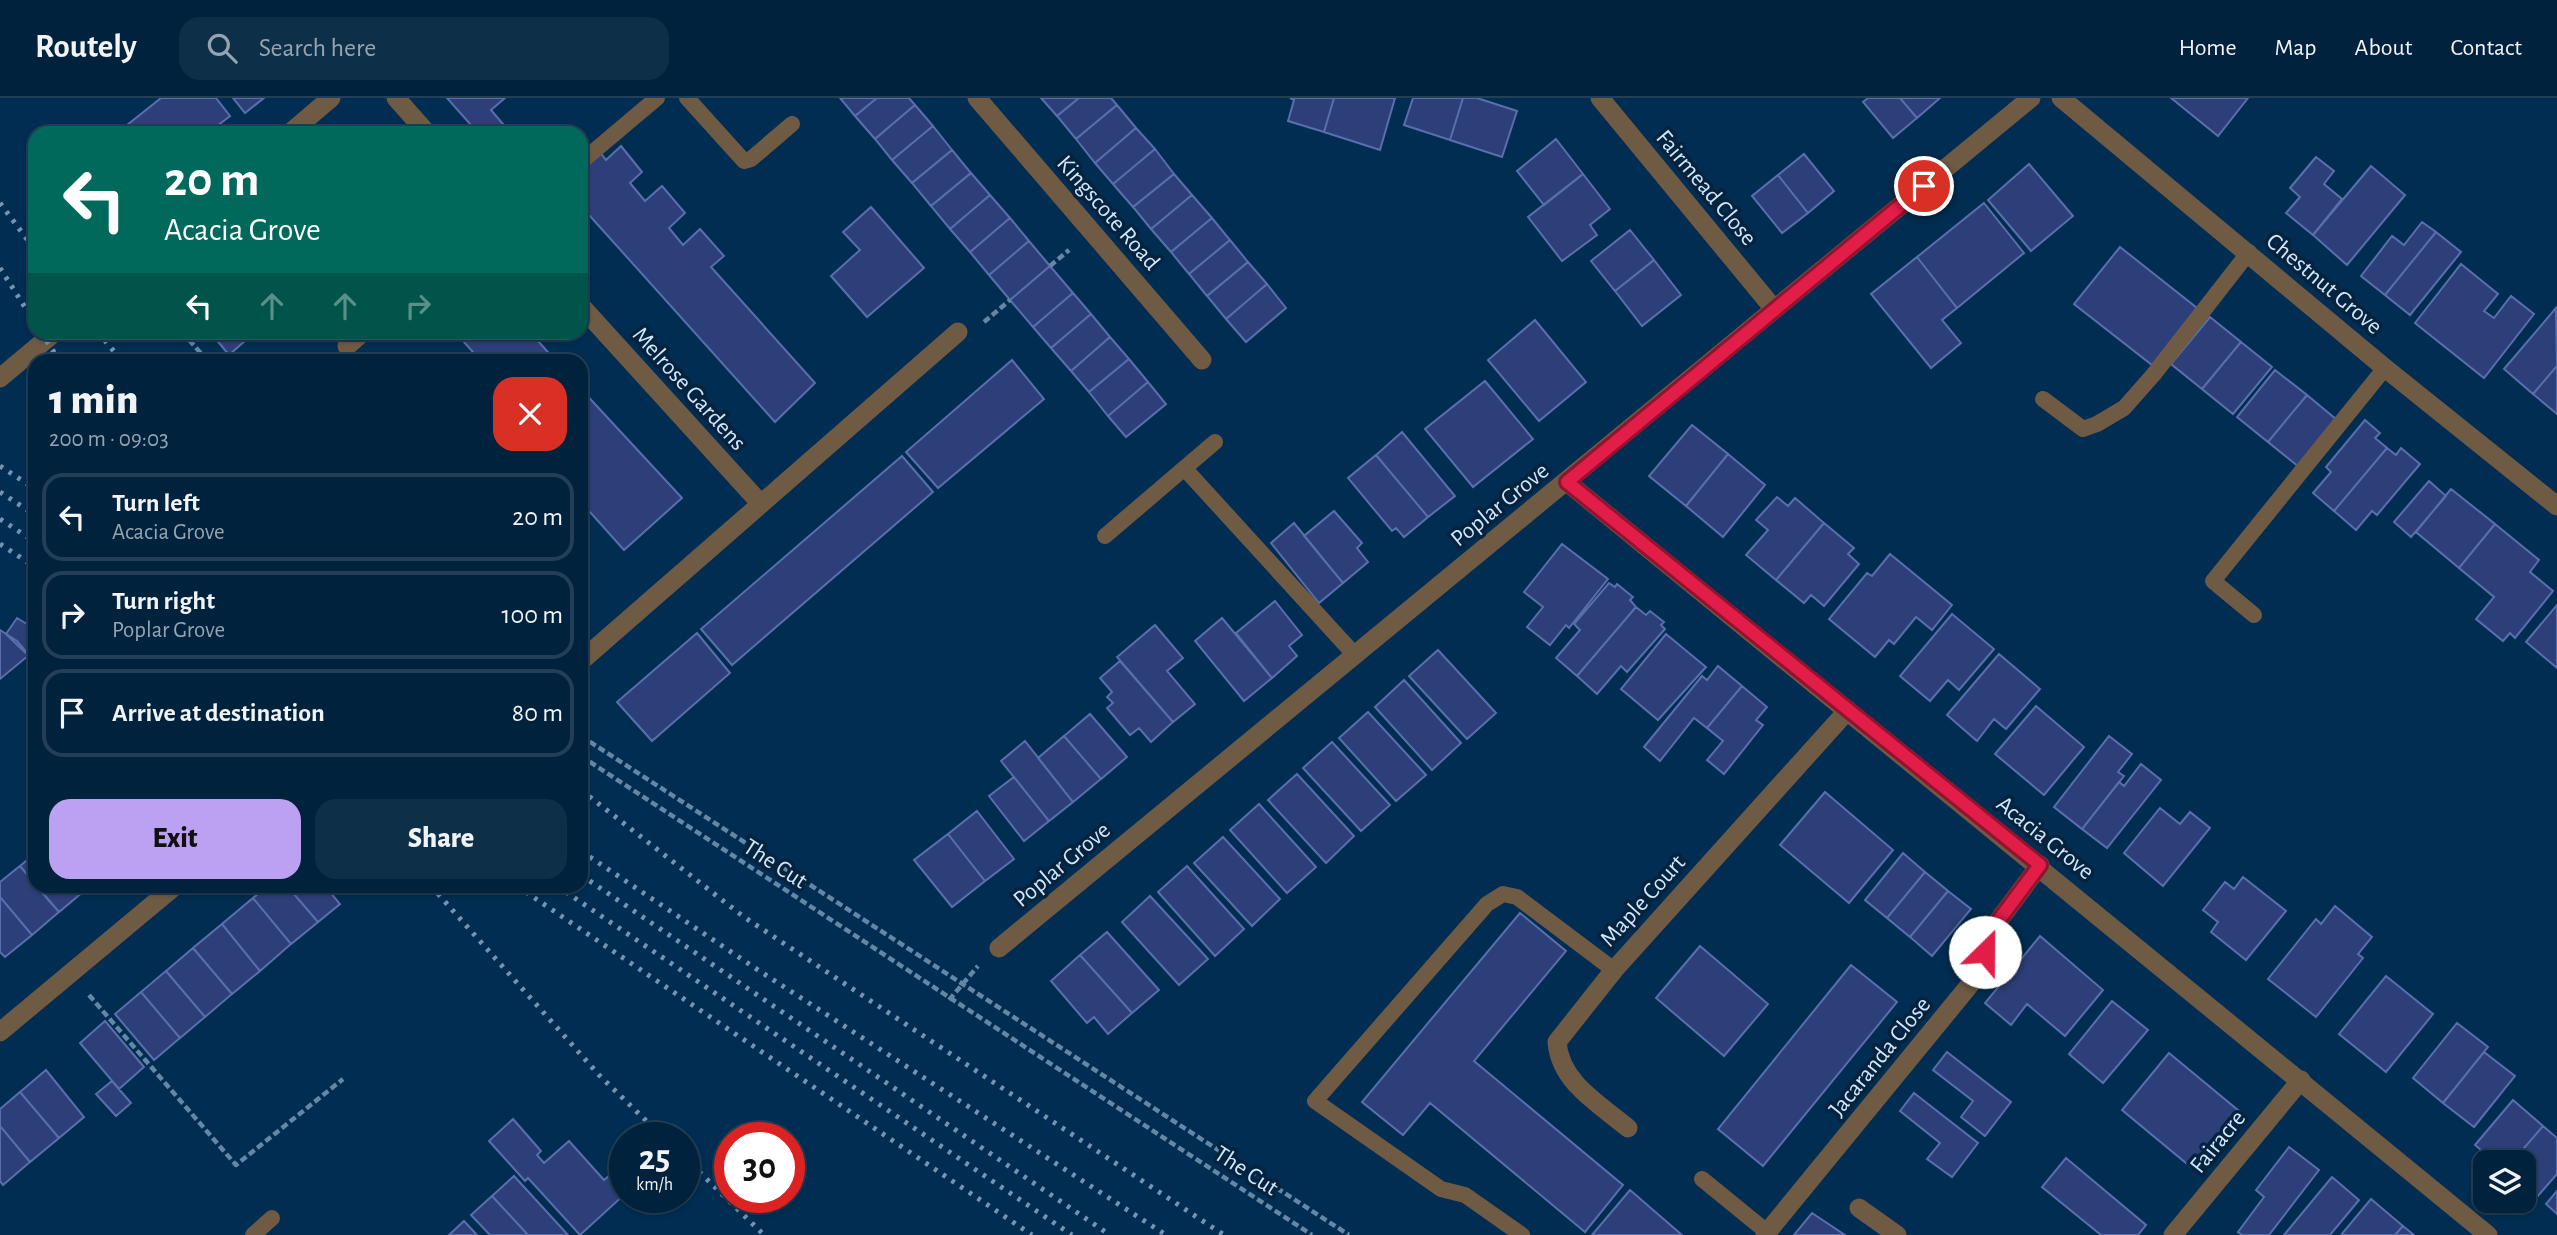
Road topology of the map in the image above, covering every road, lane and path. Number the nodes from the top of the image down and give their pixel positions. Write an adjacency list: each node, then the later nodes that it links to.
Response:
1 (331, 98): 10 (street)
2 (396, 98): 11 (street)
3 (657, 98): 12 (lane)
4 (687, 98): 9 (lane)
5 (977, 98): 24 (street, Kingscote Road)
6 (1600, 98): 14 (street, Fairmead Close)
7 (2031, 98): 14 (street, Poplar Grove)
8 (2061, 98): 13 (street, Chestnut Grove)
9 (792, 124)
10 (298, 126)
11 (421, 126)
12 (588, 156)
13 (2249, 252): 25 (street, Chestnut Grove); 27 (lane)
14 (1774, 309): 30 (street, Poplar Grove)
15 (588, 314): 31 (street, Melrose Gardens)
16 (958, 332): 31 (street)
17 (45, 340): 21 (street)
18 (189, 340): 22 (path)
19 (354, 340): 20 (street)
20 (347, 346)
21 (29, 354)
22 (202, 354)
23 (28, 355): 26 (street)
24 (1202, 360)
25 (2385, 368): 32 (street, Chestnut Grove); 34 (lane)
26 (0, 378)
27 (2043, 399)
28 (1215, 442): 29 (lane)
29 (1185, 469): 33 (lane); 35 (lane)
30 (1567, 482): 35 (street, Poplar Grove); 37 (street, Acacia Grove)
31 (761, 504): 36 (street)
32 (2557, 506)
33 (1105, 536)
34 (2254, 615)
35 (1354, 654): 42 (street, Poplar Grove)
36 (588, 655)
37 (1848, 710): 40 (street, Acacia Grove); 43 (street, Maple Court)
38 (588, 741): 45 (path)
39 (588, 761): 46 (path, The Cut)
40 (2040, 865): 49 (street, Acacia Grove); 54 (street, Jacaranda Close)
41 (167, 893): 44 (street)
42 (999, 948): 45 (path)
43 (1614, 970): 50 (street, Maple Court); 58 (lane)
44 (71, 973): 47 (street); 48 (path)
45 (962, 981): 46 (path); 57 (path)
46 (950, 1000): 56 (path, The Cut)
47 (0, 1032)
48 (342, 1079)
49 (2301, 1080): 60 (street, Fairacre); 61 (street, Acacia Grove)
50 (1628, 1128)
51 (1702, 1179): 54 (lane)
52 (1859, 1208): 59 (street)
53 (272, 1218): 55 (lane)
54 (1766, 1234)
55 (253, 1235)
56 (1312, 1235)
57 (1349, 1235)
58 (1522, 1235)
59 (1897, 1235)
60 (2173, 1235)
61 (2488, 1235)

